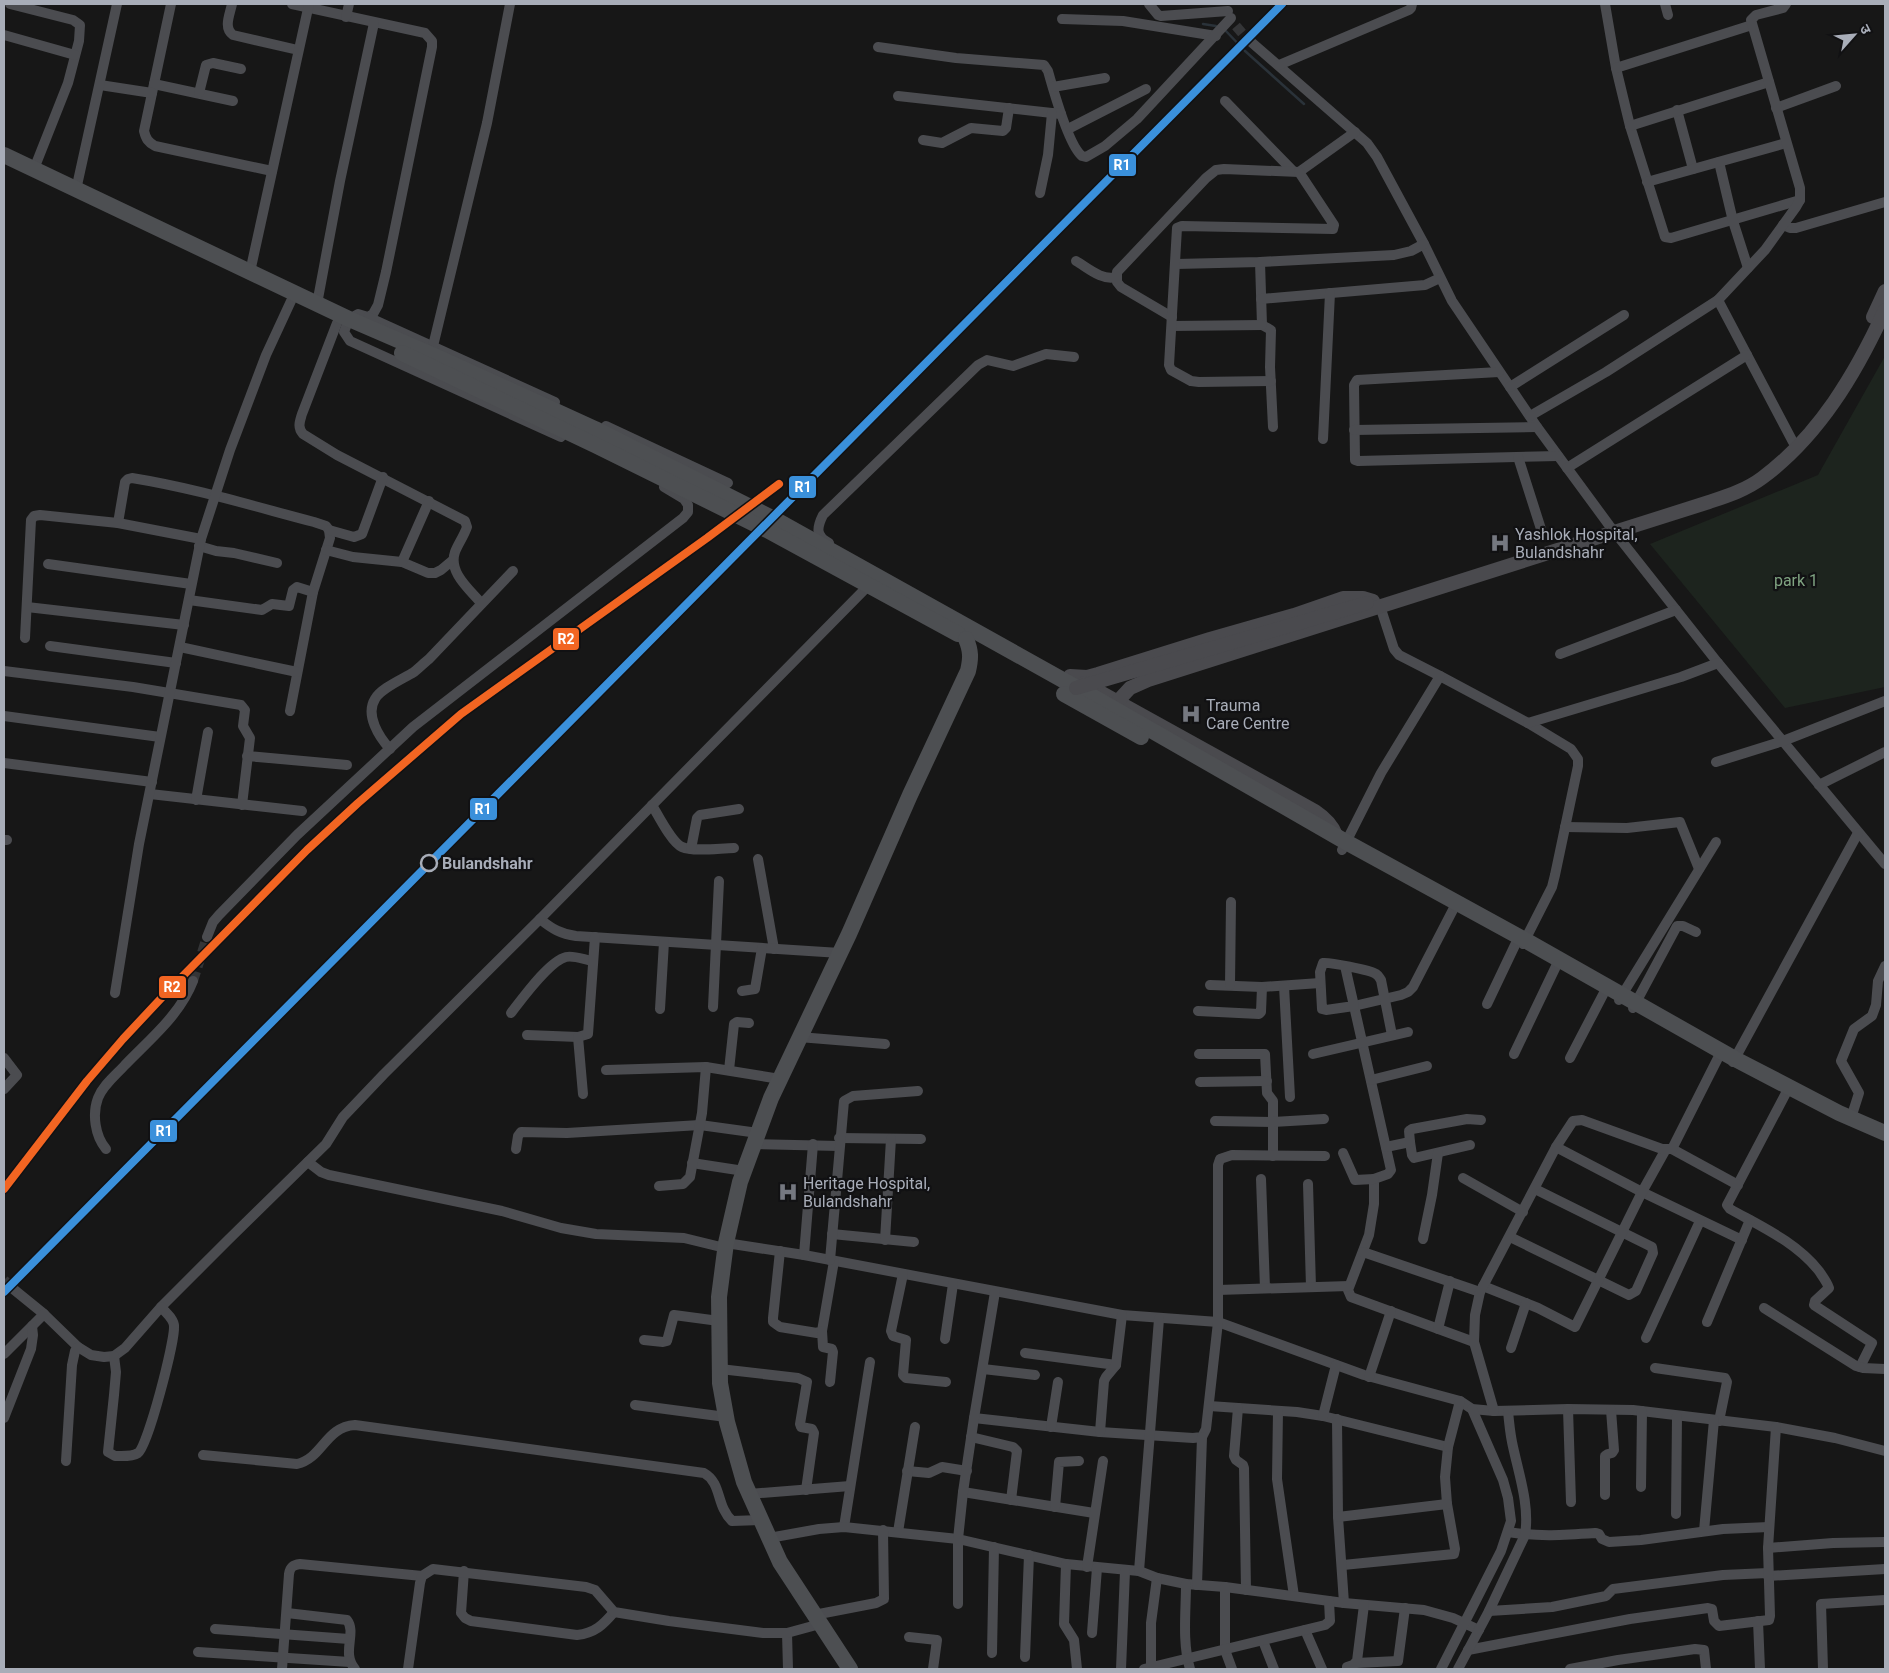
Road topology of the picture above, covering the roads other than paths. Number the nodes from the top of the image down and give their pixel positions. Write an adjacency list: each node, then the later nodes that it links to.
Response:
1 (10, 4): 24 (street)
2 (117, 4): 30 (street)
3 (171, 4): 33 (street)
4 (232, 4): 23 (street)
5 (292, 4): 13 (street)
6 (349, 4): 15 (street)
7 (510, 4): 81 (street)
8 (1149, 4): 18 (street)
9 (1412, 4): 25 (street)
10 (1605, 4): 26 (street)
11 (1665, 4): 14 (street)
12 (1786, 4): 19 (street)
13 (309, 6): 15 (street); 23 (street)
14 (1668, 15)
15 (346, 17): 17 (street)
16 (1062, 19): 21 (street)
17 (374, 23): 75 (street); 79 (street)
18 (1237, 24): 21 (street); 25 (street)
19 (1752, 25): 26 (street); 29 (street)
20 (4, 35): 24 (street)
21 (1216, 36): 44 (street)
22 (878, 47): 32 (street)
23 (298, 50): 53 (street)
24 (75, 55): 51 (street)
25 (1279, 65): 45 (street)
26 (1616, 68): 43 (street)
27 (241, 69): 35 (street)
28 (1105, 78): 32 (street)
29 (1769, 82): 40 (street); 41 (street)
30 (100, 85): 33 (street); 56 (street)
31 (1836, 86): 40 (street)
32 (1053, 87): 42 (street)
33 (153, 88): 35 (street); 53 (street)
34 (1146, 88): 44 (street)
35 (199, 93): 37 (street)
36 (898, 96): 39 (street)
37 (233, 101)
38 (1225, 101): 54 (street)
39 (1008, 108): 42 (street); 46 (street)
40 (1776, 108): 47 (street)
41 (1677, 110): 43 (street); 52 (street)
42 (1056, 114): 44 (street); 57 (street)
43 (1630, 126): 55 (street)
44 (1068, 129)
45 (1355, 132): 54 (street); 62 (street)
46 (923, 140)
47 (1786, 143): 49 (street); 58 (street)
48 (4, 155): 51 (main road)
49 (1719, 162): 52 (street); 60 (street)
50 (4, 165): 74 (main road)
51 (34, 169): 56 (main road)
52 (1693, 169): 55 (street)
53 (272, 171): 67 (street)
54 (1296, 172): 65 (street); 68 (street)
55 (1647, 182): 60 (street)
56 (76, 190): 67 (main road)
57 (1040, 193)
58 (1800, 200): 60 (street); 61 (street)
59 (1885, 202): 61 (street)
60 (1733, 221): 66 (street)
61 (1783, 226): 66 (street)
62 (1424, 244): 64 (street); 69 (street)
63 (1076, 261): 68 (street)
64 (1260, 262): 65 (street); 72 (street)
65 (1176, 264): 78 (street)
66 (1748, 268): 73 (street)
67 (250, 272): 75 (main road)
68 (1116, 277): 78 (street)
69 (1432, 282): 71 (street); 84 (street)
70 (1885, 291): 92 (street)
71 (1330, 293): 72 (street); 91 (street)
72 (1262, 299): 80 (street)
73 (1718, 300): 82 (street); 87 (street)
74 (290, 301): 79 (main road); 98 (street)
75 (317, 304): 79 (main road)
76 (1885, 310): 102 (street)
77 (1624, 315): 86 (street)
78 (1172, 321): 80 (street); 85 (street)
79 (351, 323): 81 (street); 96 (street); 112 (main road); 130 (main road); 140 (street)
80 (1262, 325): 85 (street)
81 (433, 346): 97 (street)
82 (1747, 354): 92 (street); 95 (street)
83 (1074, 356): 130 (street)
84 (1499, 372): 86 (street); 90 (street)
85 (1271, 381): 88 (street)
86 (1510, 387): 87 (street)
87 (1530, 416): 89 (street)
88 (1273, 427)
89 (1537, 427): 90 (street); 93 (street)
90 (1354, 430): 94 (street)
91 (1323, 439)
92 (1793, 442): 102 (street)
93 (1558, 456): 94 (street); 95 (street)
94 (1518, 457): 101 (street)
95 (1566, 468): 102 (street)
96 (383, 477): 99 (street); 103 (street)
97 (728, 483)
98 (214, 495): 100 (street); 103 (street); 104 (street)
99 (429, 501): 106 (street); 107 (street)
100 (118, 523): 104 (street); 117 (street)
101 (1541, 528)
102 (1611, 528): 116 (street); 118 (street)
103 (329, 530): 105 (street)
104 (200, 542): 108 (street); 111 (street)
105 (326, 550): 107 (street); 113 (street)
106 (453, 560): 107 (street); 115 (street)
107 (402, 562)
108 (277, 563)
109 (48, 564): 111 (street)
110 (513, 571): 115 (street)
111 (191, 584): 114 (street)
112 (868, 586): 121 (main road); 151 (street)
113 (313, 592): 114 (street); 128 (street)
114 (189, 600): 119 (street)
115 (481, 603): 140 (street)
116 (1374, 604): 129 (street); 130 (street, bridge); 132 (street)
117 (27, 606): 119 (street); 120 (street)
118 (1676, 610): 124 (street); 126 (street)
119 (184, 625): 123 (street)
120 (25, 638)
121 (966, 639): 156 (main road); 175 (main road)
122 (50, 646): 125 (street)
123 (180, 648): 125 (street); 128 (street)
124 (1560, 654)
125 (176, 663): 131 (street)
126 (1718, 663): 136 (street); 139 (street)
127 (4, 671): 131 (street)
128 (297, 672): 134 (street)
129 (1440, 676): 136 (street); 156 (street)
130 (1073, 682): 132 (street); 156 (main road)
131 (170, 694): 138 (street); 142 (street)
132 (1118, 701): 156 (street)
133 (1885, 701): 139 (street)
134 (290, 711)
135 (4, 716): 138 (street)
136 (1528, 723): 154 (street)
137 (208, 732): 149 (street)
138 (160, 736): 146 (street)
139 (1783, 741): 143 (street); 147 (street)
140 (390, 749): 168 (street)
141 (1885, 752): 147 (street)
142 (247, 756): 145 (street); 150 (street)
143 (1716, 762)
144 (4, 763): 146 (street)
145 (347, 765)
146 (152, 782): 148 (street)
147 (1818, 785): 155 (street)
148 (150, 794): 149 (street); 187 (street)
149 (196, 800): 150 (street)
150 (242, 805): 153 (street)
151 (652, 805): 159 (street); 166 (street)
152 (739, 809): 159 (street)
153 (302, 811)
154 (1565, 827): 162 (street); 171 (street)
155 (1858, 833): 161 (street); 209 (street)
156 (1342, 842): 165 (main road)
157 (1716, 842): 162 (street)
158 (734, 848): 159 (street)
159 (691, 849)
160 (758, 860): 174 (street)
161 (1885, 864)
162 (1699, 869): 188 (street)
163 (719, 880): 172 (street)
164 (1231, 902): 183 (street)
165 (1455, 906): 171 (main road); 189 (street)
166 (540, 918): 169 (street); 247 (street)
167 (1696, 932): 188 (street)
168 (207, 937)
169 (594, 937): 170 (street); 176 (street)
170 (664, 942): 172 (street); 193 (street)
171 (1521, 943): 177 (main road); 190 (street)
172 (714, 945): 173 (street); 192 (street)
173 (762, 948): 174 (street); 186 (street)
174 (774, 949): 175 (street)
175 (840, 953): 201 (main road)
176 (593, 961): 195 (street); 200 (street)
177 (1557, 963): 188 (main road); 206 (street)
178 (1345, 966): 181 (street); 189 (street); 191 (street)
179 (1885, 966): 223 (street)
180 (193, 981): 240 (street)
181 (1320, 983): 184 (street); 191 (street)
182 (1210, 984): 183 (street)
183 (1230, 985): 185 (street)
184 (1284, 986): 185 (street); 222 (street)
185 (1262, 987): 194 (street)
186 (742, 991)
187 (115, 992)
188 (1620, 998): 208 (street); 209 (main road)
189 (1385, 999): 191 (street); 199 (street)
190 (1487, 1004)
191 (1354, 1006): 202 (street)
192 (713, 1007)
193 (660, 1009)
194 (1198, 1011)
195 (511, 1013)
196 (749, 1022): 213 (street)
197 (1408, 1032): 199 (street)
198 (527, 1035): 200 (street)
199 (1392, 1035): 202 (street)
200 (578, 1037): 221 (street)
201 (799, 1037): 203 (street); 214 (main road)
202 (1363, 1042): 205 (street); 215 (street)
203 (885, 1044)
204 (1199, 1054): 216 (street)
205 (1313, 1054)
206 (1514, 1054)
207 (4, 1058): 218 (street)
208 (1570, 1058)
209 (1728, 1060): 220 (main road); 223 (main road); 242 (street)
210 (1427, 1066): 215 (street)
211 (706, 1067): 212 (street); 213 (street); 228 (street)
212 (606, 1070)
213 (729, 1070): 214 (street)
214 (780, 1078): 230 (main road)
215 (1370, 1080): 238 (street)
216 (1266, 1081): 217 (street); 227 (street)
217 (1200, 1082)
218 (4, 1089)
219 (918, 1090): 234 (street)
220 (1786, 1093): 233 (main road); 254 (street)
221 (582, 1094)
222 (1290, 1097)
223 (1851, 1118): 229 (main road)
224 (1324, 1119): 227 (street)
225 (1481, 1120): 235 (street)
226 (1215, 1121): 227 (street)
227 (1273, 1122): 245 (street)
228 (700, 1125): 230 (street); 241 (street); 248 (street)
229 (1885, 1133)
230 (756, 1139): 236 (street); 249 (main road)
231 (921, 1139): 232 (street)
232 (891, 1140): 234 (street); 265 (street)
233 (1885, 1141)
234 (839, 1142): 236 (street); 262 (street)
235 (1410, 1142): 238 (street); 244 (street)
236 (813, 1144): 271 (street)
237 (1470, 1145): 244 (street)
238 (1386, 1147): 252 (street)
239 (1556, 1147): 242 (street); 256 (street); 257 (street)
240 (106, 1149)
241 (516, 1149)
242 (1669, 1149): 254 (street); 257 (street)
243 (1343, 1153): 252 (street)
244 (1438, 1153): 264 (street)
245 (1273, 1156): 246 (street); 282 (street)
246 (1325, 1156)
247 (308, 1162): 268 (street); 285 (street)
248 (692, 1163): 249 (street); 255 (street)
249 (744, 1171): 268 (main road)
250 (1463, 1178): 258 (street)
251 (1261, 1179): 280 (street)
252 (1374, 1179): 270 (street)
253 (1308, 1184): 278 (street)
254 (1738, 1185): 259 (street)
255 (659, 1186)
256 (1535, 1189): 258 (street); 261 (street)
257 (1642, 1192): 260 (street); 261 (street)
258 (1518, 1210): 263 (street)
259 (1750, 1220): 266 (street); 308 (street)
260 (1700, 1221): 266 (street); 296 (street)
261 (1622, 1231): 274 (street); 274 (street)
262 (832, 1234): 265 (street); 272 (street)
263 (1510, 1236): 274 (street); 281 (street)
264 (1422, 1239)
265 (885, 1240): 267 (street)
266 (1742, 1240): 293 (street)
267 (914, 1242)
268 (725, 1246): 269 (street); 291 (main road)
269 (780, 1251): 271 (street); 295 (street)
270 (1363, 1252): 275 (street); 277 (street)
271 (804, 1255): 272 (street)
272 (832, 1260): 273 (street); 295 (street)
273 (903, 1274): 276 (street); 316 (street)
274 (1599, 1280): 284 (street)
275 (1450, 1281): 281 (street); 294 (street)
276 (953, 1284): 283 (street); 297 (street)
277 (1349, 1286): 278 (street); 287 (street)
278 (1311, 1287): 280 (street)
279 (12, 1288): 290 (street)
280 (1265, 1288): 282 (street)
281 (1482, 1289): 284 (street); 299 (street)
282 (1218, 1290): 292 (street)
283 (996, 1292): 288 (street); 312 (street)
284 (1526, 1303): 301 (street)
285 (161, 1308): 304 (street); 304 (street)
286 (1764, 1308): 308 (street)
287 (1391, 1311): 294 (street); 314 (street)
288 (1122, 1315): 289 (street); 306 (street)
289 (1159, 1319): 292 (street); 340 (street)
290 (38, 1320): 300 (street); 303 (street); 332 (street)
291 (719, 1321): 298 (street); 310 (main road)
292 (1218, 1322): 307 (street); 320 (street)
293 (1707, 1322)
294 (1438, 1329): 299 (street)
295 (822, 1332): 315 (street)
296 (1646, 1338)
297 (945, 1339)
298 (644, 1340)
299 (1474, 1342): 326 (street)
300 (78, 1347): 304 (street); 346 (street)
301 (1511, 1348)
302 (1025, 1352): 306 (street)
303 (4, 1354)
304 (114, 1356)
305 (870, 1362): 351 (street)
306 (1116, 1365): 339 (street)
307 (1336, 1365): 314 (street); 329 (street)
308 (1860, 1367): 311 (street)
309 (1655, 1368): 335 (street)
310 (720, 1369): 331 (main road); 353 (street)
311 (1885, 1369)
312 (982, 1370): 313 (street); 333 (street)
313 (1035, 1375)
314 (1369, 1377): 318 (street)
315 (830, 1382)
316 (946, 1382)
317 (1058, 1382): 337 (street)
318 (1460, 1401): 322 (street); 343 (street)
319 (636, 1405): 331 (street)
320 (1208, 1406): 321 (street); 342 (street)
321 (1238, 1408): 325 (street); 391 (street)
322 (1472, 1409): 326 (street); 370 (street)
323 (1568, 1409): 324 (street); 327 (street); 358 (street)
324 (1611, 1410): 328 (street); 356 (street)
325 (1278, 1411): 329 (street); 392 (street)
326 (1494, 1411): 327 (street)
327 (1508, 1411): 371 (street)
328 (1642, 1412): 330 (street); 352 (street)
329 (1323, 1416): 334 (street)
330 (1677, 1416): 335 (street); 362 (street)
331 (726, 1417): 355 (main road)
332 (4, 1418)
333 (974, 1418): 337 (street); 341 (street)
334 (1337, 1419): 343 (street); 363 (street)
335 (1716, 1421): 338 (street); 368 (street)
336 (915, 1427): 349 (street)
337 (1052, 1427): 339 (street)
338 (1776, 1427): 344 (street); 366 (street)
339 (1100, 1432): 340 (street)
340 (1151, 1435): 342 (street); 384 (street)
341 (971, 1437): 350 (street); 357 (street)
342 (1202, 1437): 389 (street)
343 (1448, 1447): 359 (street)
344 (1885, 1451)
345 (203, 1455): 364 (street)
346 (66, 1461)
347 (1079, 1461): 360 (street)
348 (1103, 1461): 361 (street)
349 (908, 1471): 350 (street); 369 (street)
350 (966, 1471): 354 (street)
351 (850, 1486): 353 (street); 365 (street)
352 (1641, 1487)
353 (806, 1490): 355 (street)
354 (964, 1492): 357 (street); 373 (street)
355 (749, 1494): 364 (main road)
356 (1604, 1495)
357 (1012, 1500): 360 (street)
358 (1571, 1502)
359 (1447, 1504): 363 (street); 379 (street)
360 (1055, 1507): 361 (street)
361 (1094, 1513): 380 (street)
362 (1676, 1514)
363 (1338, 1517): 379 (street)
364 (761, 1520): 372 (main road)
365 (844, 1527): 367 (street); 372 (street)
366 (1769, 1527): 368 (street); 376 (street)
367 (883, 1530): 369 (street); 402 (street)
368 (1704, 1531): 371 (street)
369 (898, 1532): 373 (street)
370 (1508, 1532): 371 (street); 403 (street)
371 (1525, 1535): 399 (street)
372 (770, 1538): 402 (main road)
373 (958, 1539): 375 (street); 396 (street)
374 (1885, 1542): 376 (street)
375 (994, 1547): 377 (street); 417 (street)
376 (1768, 1548): 385 (street)
377 (1029, 1555): 378 (street); 418 (street)
378 (1066, 1564): 380 (street); 428 (street)
379 (1342, 1565): 395 (street)
380 (1092, 1567): 383 (street); 409 (street)
381 (1885, 1569): 385 (street)
382 (464, 1571): 386 (street); 400 (street); 400 (street)
383 (1125, 1571): 384 (street); 429 (street)
384 (1139, 1572): 387 (street)
385 (1768, 1574): 399 (street); 404 (street)
386 (422, 1576): 401 (street); 424 (street)
387 (1157, 1578): 388 (street); 430 (street)
388 (1186, 1584): 389 (street); 420 (street)
389 (1197, 1585): 390 (street)
390 (1225, 1587): 391 (street); 414 (street)
391 (1246, 1590): 392 (street)
392 (1294, 1596): 394 (street)
393 (1885, 1600): 440 (street)
394 (1329, 1601): 395 (street); 406 (street)
395 (1344, 1603): 397 (street)
396 (958, 1604)
397 (1364, 1605): 398 (street); 422 (street)
398 (1405, 1608): 403 (street); 422 (street)
399 (1489, 1611): 407 (street)
400 (614, 1612): 408 (street)
401 (287, 1613): 410 (street); 412 (street)
402 (817, 1619): 408 (street); 426 (main road)
403 (1459, 1621): 407 (street); 435 (street)
404 (1758, 1622): 415 (street); 439 (street)
405 (215, 1629): 410 (street)
406 (1305, 1630): 413 (street); 434 (street)
407 (1479, 1630): 415 (street)
408 (787, 1633): 425 (street)
409 (1092, 1633)
410 (285, 1635): 412 (street); 419 (street)
411 (909, 1637): 427 (street)
412 (349, 1639): 421 (street)
413 (1263, 1641): 414 (street); 433 (street)
414 (1225, 1650): 420 (street); 432 (street)
415 (1468, 1650): 436 (street)
416 (198, 1652): 419 (street)
417 (992, 1653)
418 (1026, 1657)
419 (283, 1658): 421 (street); 423 (street)
420 (1186, 1658): 430 (street); 431 (street)
421 (352, 1666)
422 (1351, 1666)
423 (282, 1669)
424 (408, 1669)
425 (788, 1669)
426 (850, 1669)
427 (933, 1669)
428 (1077, 1669)
429 (1121, 1669)
430 (1148, 1669)
431 (1190, 1669)
432 (1232, 1669)
433 (1274, 1669)
434 (1322, 1669)
435 (1441, 1669)
436 (1458, 1669)
437 (1570, 1669): 438 (street)
438 (1706, 1669)
439 (1760, 1669)
440 (1823, 1669)

